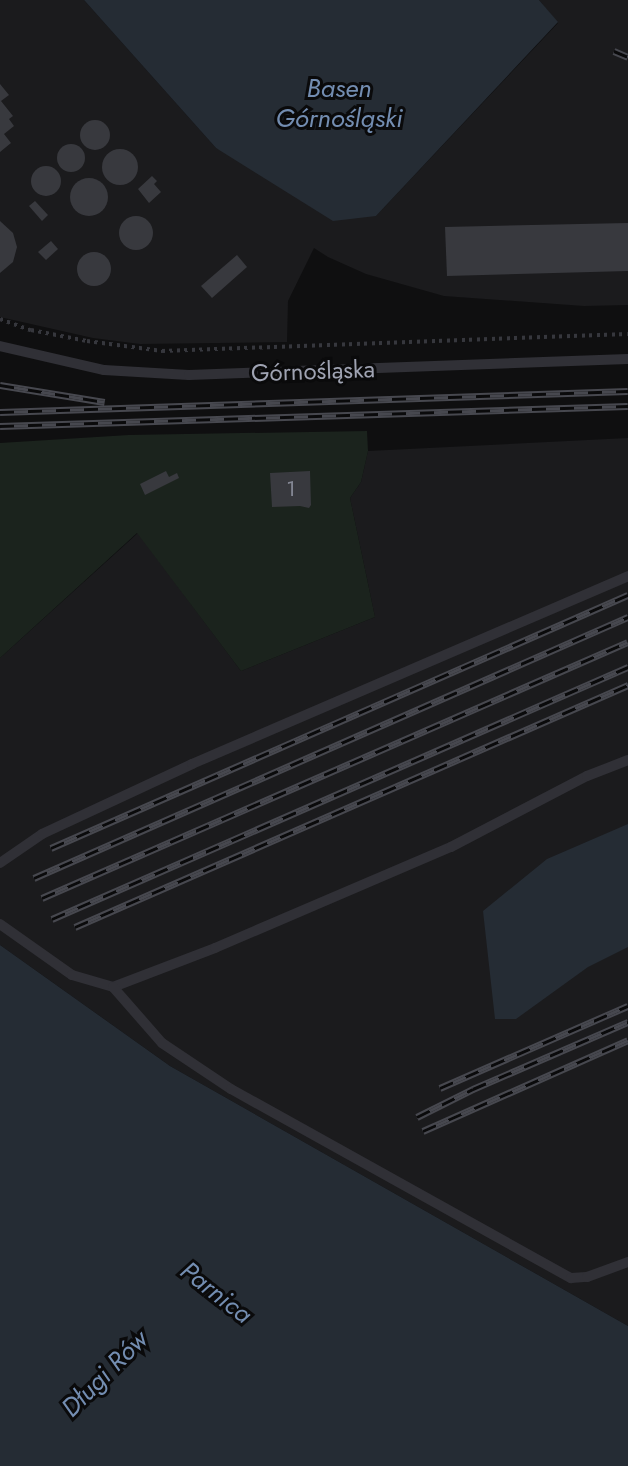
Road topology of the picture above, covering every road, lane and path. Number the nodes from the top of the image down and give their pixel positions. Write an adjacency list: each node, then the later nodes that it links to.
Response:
1 (0, 320): 2 (path)
2 (628, 334)
3 (0, 346): 4 (lane, Górnośląska)
4 (628, 359)
5 (628, 576): 7 (lane)
6 (628, 760): 9 (lane)
7 (0, 863)
8 (0, 924): 9 (lane)
9 (113, 987): 10 (lane)
10 (628, 1262)

